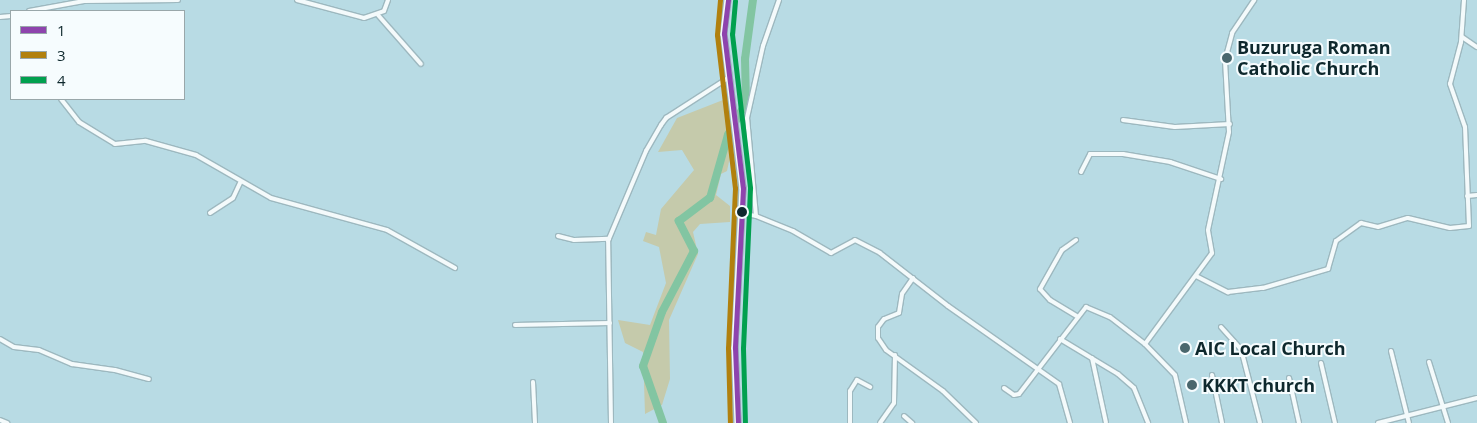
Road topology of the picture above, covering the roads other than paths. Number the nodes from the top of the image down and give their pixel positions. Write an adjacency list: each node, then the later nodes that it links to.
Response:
1 (178, 0): 8 (street)
2 (297, 0): 9 (street)
3 (388, 0): 9 (street)
4 (728, 0): 15 (highway)
5 (780, 0): 26 (street)
6 (1254, 0): 18 (street)
7 (1464, 0): 12 (street)
8 (34, 10)
9 (378, 15): 14 (street)
10 (10, 16): 11 (street)
11 (0, 17)
12 (1462, 37): 13 (street); 23 (street)
13 (1477, 47)
14 (421, 64)
15 (728, 78): 25 (highway); 28 (street)
16 (62, 100): 21 (street)
17 (1123, 120): 18 (street)
18 (1230, 124): 20 (street)
19 (1081, 172): 20 (street)
20 (1221, 178): 31 (street)
21 (240, 183): 24 (street); 30 (street)
22 (1477, 195): 23 (street)
23 (1467, 196): 31 (street)
24 (210, 213)
25 (744, 214): 26 (street); 60 (highway)
26 (756, 216): 32 (street)
27 (558, 236): 28 (street)
28 (609, 239): 34 (street)
29 (1076, 240): 33 (street)
30 (455, 268)
31 (1196, 276): 39 (street)
32 (913, 278): 41 (street); 45 (street)
33 (1077, 316): 38 (street); 39 (street)
34 (610, 323): 35 (street); 59 (street)
35 (515, 326)
36 (1221, 327): 70 (street)
37 (0, 339): 48 (street)
38 (1060, 339): 42 (street); 45 (street)
39 (1145, 344): 68 (street)
40 (1391, 351): 55 (street)
41 (896, 355): 62 (street); 64 (street)
42 (1092, 358): 66 (street); 67 (street)
43 (1321, 362): 72 (street)
44 (1429, 362): 53 (street)
45 (1038, 368): 51 (street); 65 (street)
46 (1212, 375): 69 (street)
47 (1289, 378): 71 (street)
48 (149, 379)
49 (533, 382): 58 (street)
50 (870, 387): 61 (street)
51 (1004, 388)
52 (1477, 398): 53 (street)
53 (1443, 406): 55 (street); 75 (street)
54 (904, 416): 63 (street)
55 (1408, 416): 73 (street); 74 (street)
56 (0, 420): 57 (street)
57 (7, 423)
58 (535, 423)
59 (611, 423)
60 (738, 423)
61 (850, 423)
62 (880, 423)
63 (912, 423)
64 (976, 423)
65 (1070, 423)
66 (1106, 423)
67 (1148, 423)
68 (1186, 423)
69 (1222, 423)
70 (1260, 423)
71 (1298, 423)
72 (1335, 423)
73 (1378, 423)
74 (1409, 423)
75 (1448, 423)

